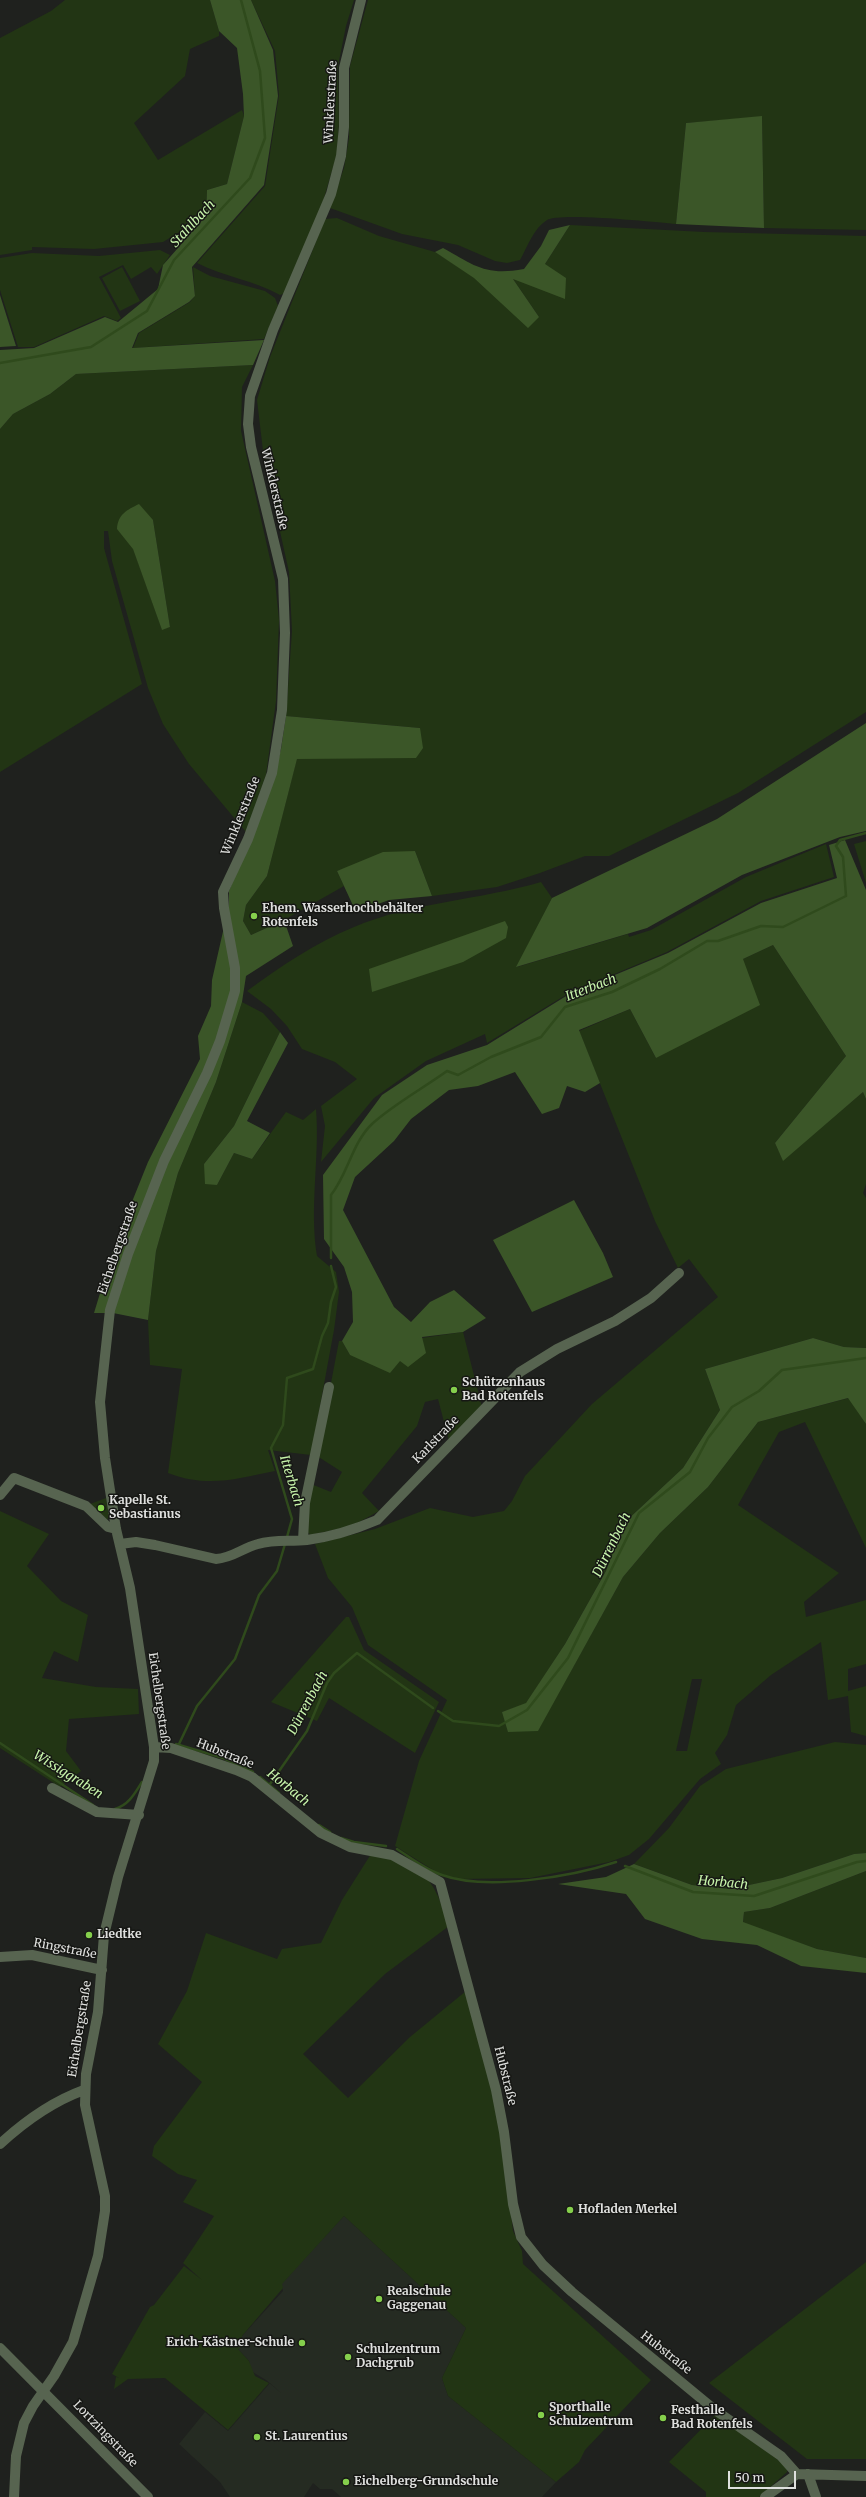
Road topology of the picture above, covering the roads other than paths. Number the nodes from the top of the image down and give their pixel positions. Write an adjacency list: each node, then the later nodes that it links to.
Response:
1 (361, 0): 2 (street, Winklerstraße)
2 (235, 991): 6 (street, Eichelbergstraße)
3 (679, 1273): 7 (street, Karlstraße)
4 (329, 1387): 7 (street)
5 (0, 1495): 6 (street)
6 (116, 1529): 8 (street, Eichelbergstraße)
7 (298, 1540): 8 (street, Karlstraße)
8 (120, 1544): 9 (street, Eichelbergstraße)
9 (154, 1747): 11 (street, Eichelbergstraße); 18 (street, Hubstraße)
10 (52, 1788): 11 (street)
11 (139, 1815): 13 (street, Eichelbergstraße)
12 (0, 1957): 13 (street, Ringstraße)
13 (102, 1970): 14 (street, Eichelbergstraße)
14 (84, 2090): 15 (street); 17 (street, Eichelbergstraße)
15 (0, 2144)
16 (0, 2348): 17 (street, Lortzingstraße)
17 (43, 2390): 21 (street, Eichelbergstraße); 22 (street, Lortzingstraße)
18 (797, 2474): 19 (street); 23 (street)
19 (808, 2474): 20 (street); 24 (street)
20 (866, 2476)
21 (14, 2497)
22 (148, 2497)
23 (765, 2497)
24 (816, 2497)

